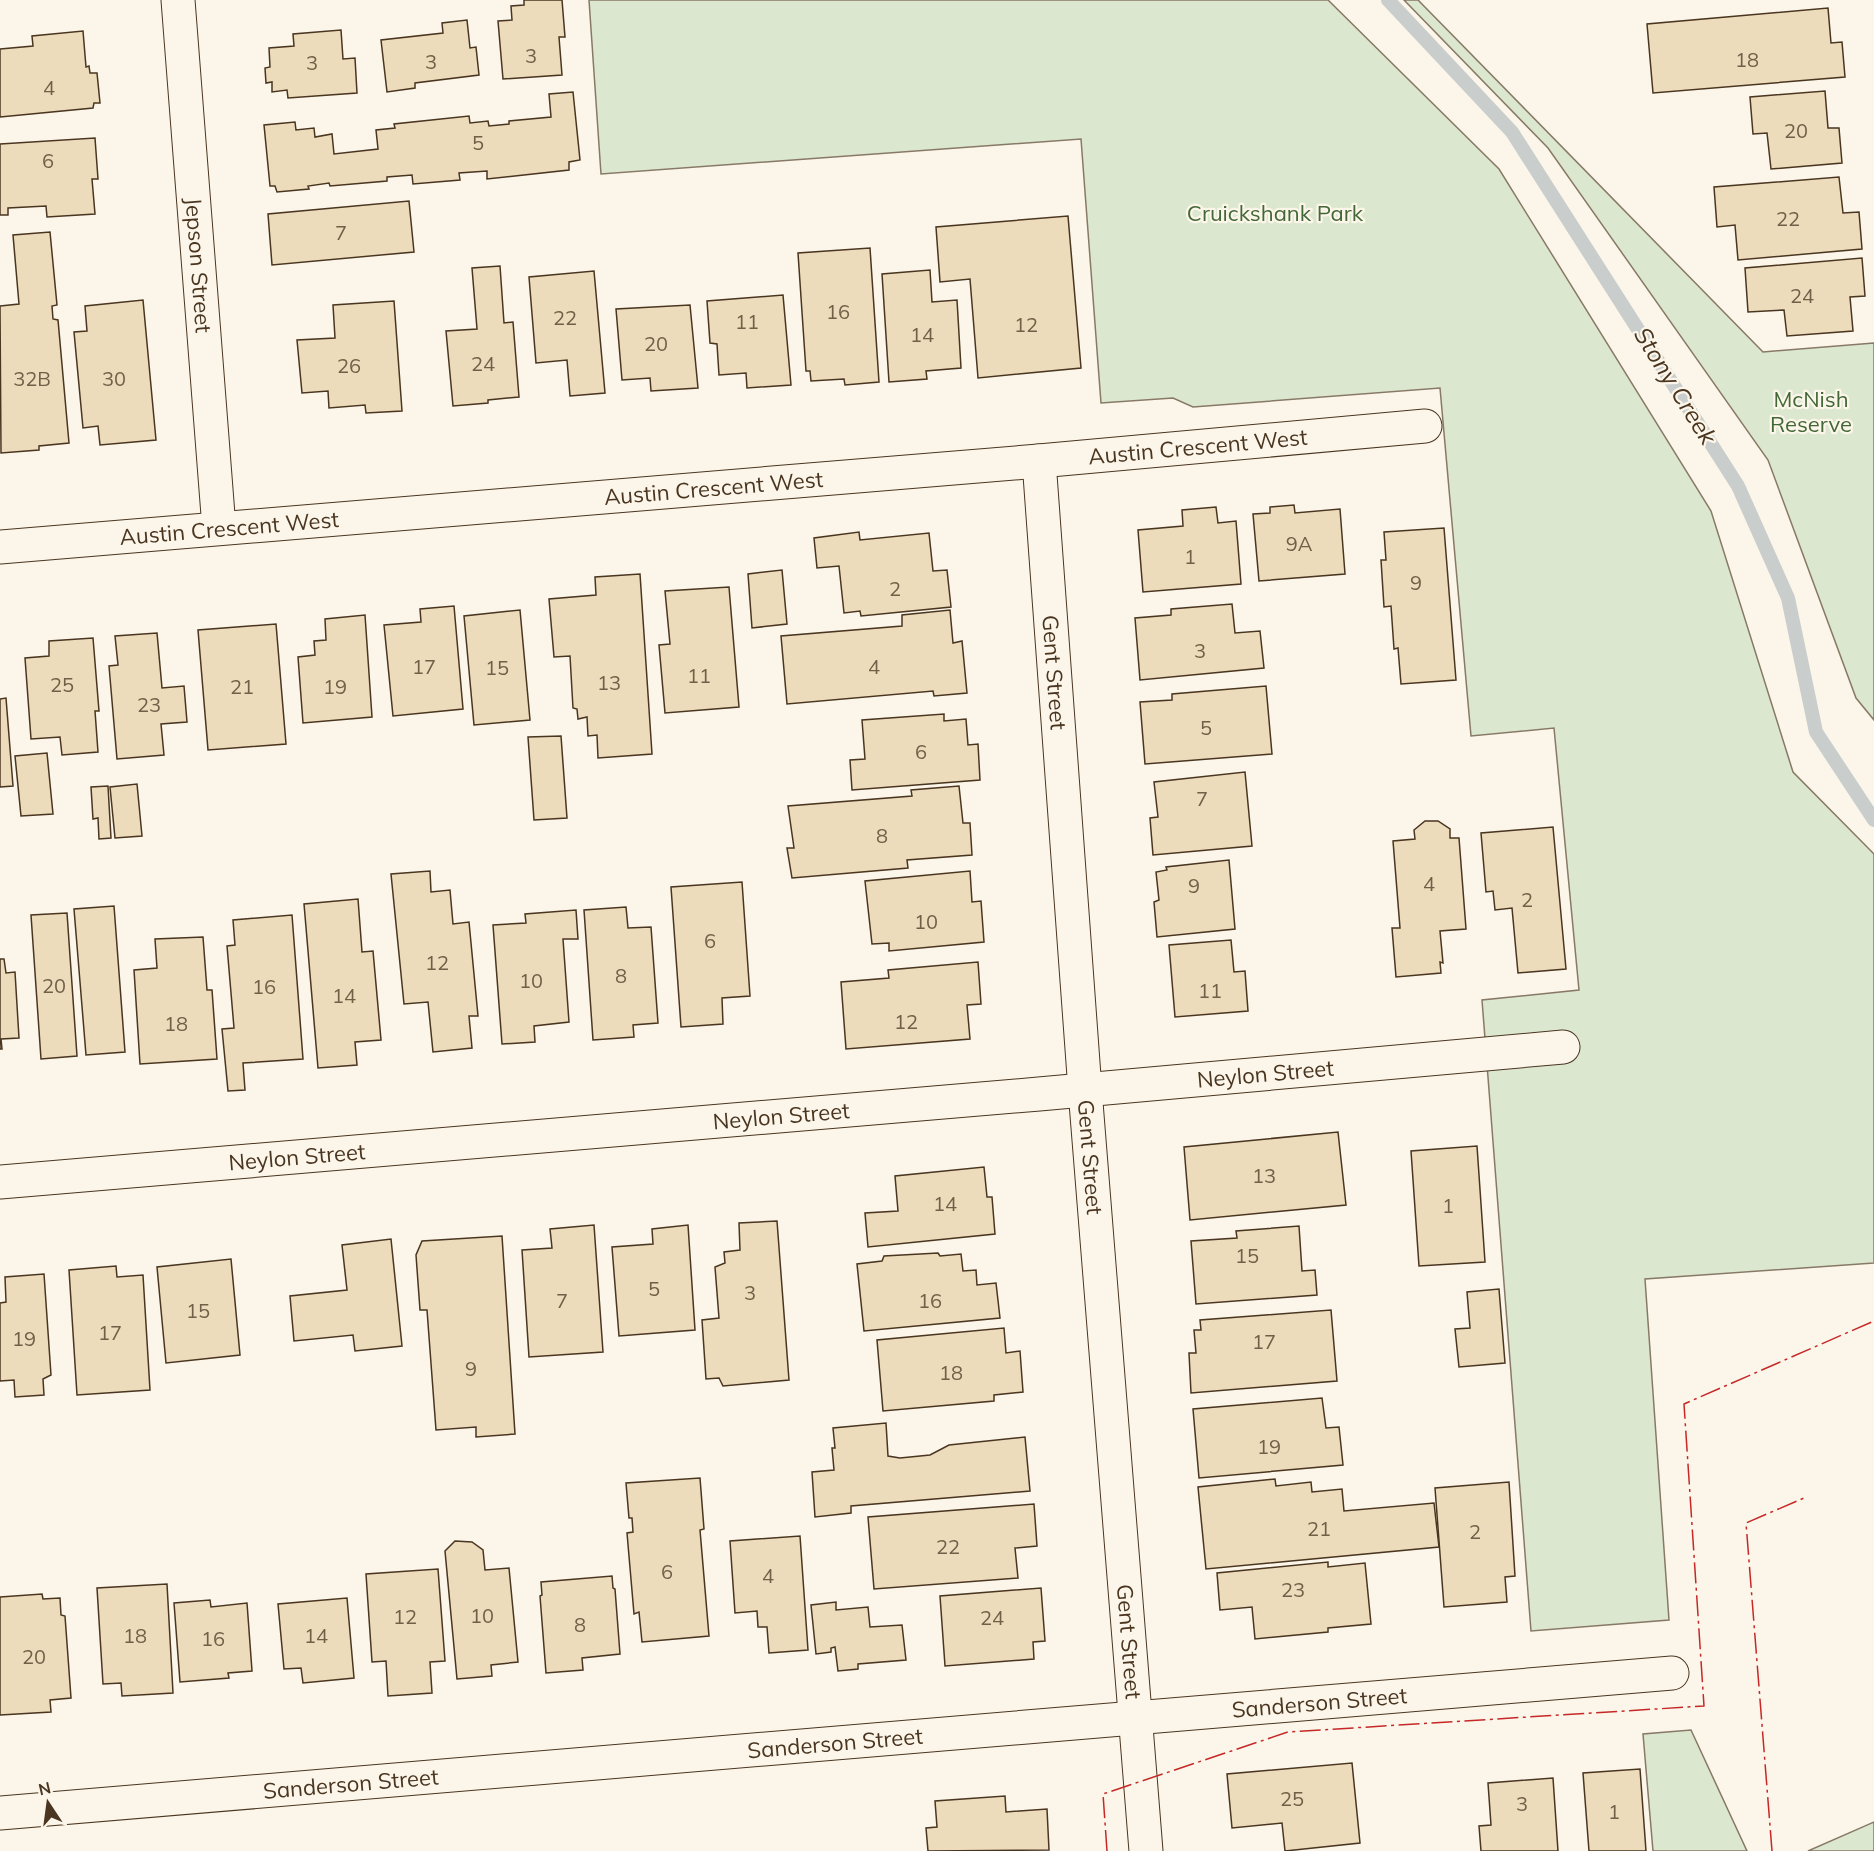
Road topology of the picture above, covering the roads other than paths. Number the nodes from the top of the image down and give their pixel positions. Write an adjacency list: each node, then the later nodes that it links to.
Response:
1 (178, 0): 4 (street, Jepson Street)
2 (1425, 426): 3 (street, Austin Crescent West)
3 (1039, 460): 4 (street, Austin Crescent West); 7 (street, Gent Street)
4 (219, 528): 5 (street, Austin Crescent West)
5 (0, 547)
6 (1563, 1047): 7 (street, Neylon Street)
7 (1085, 1090): 8 (street, Neylon Street); 10 (street, Gent Street)
8 (0, 1182)
9 (1672, 1673): 10 (street, Sanderson Street)
10 (1135, 1718): 11 (street, Sanderson Street); 12 (street, Gent Street)
11 (0, 1813)
12 (1146, 1851)

